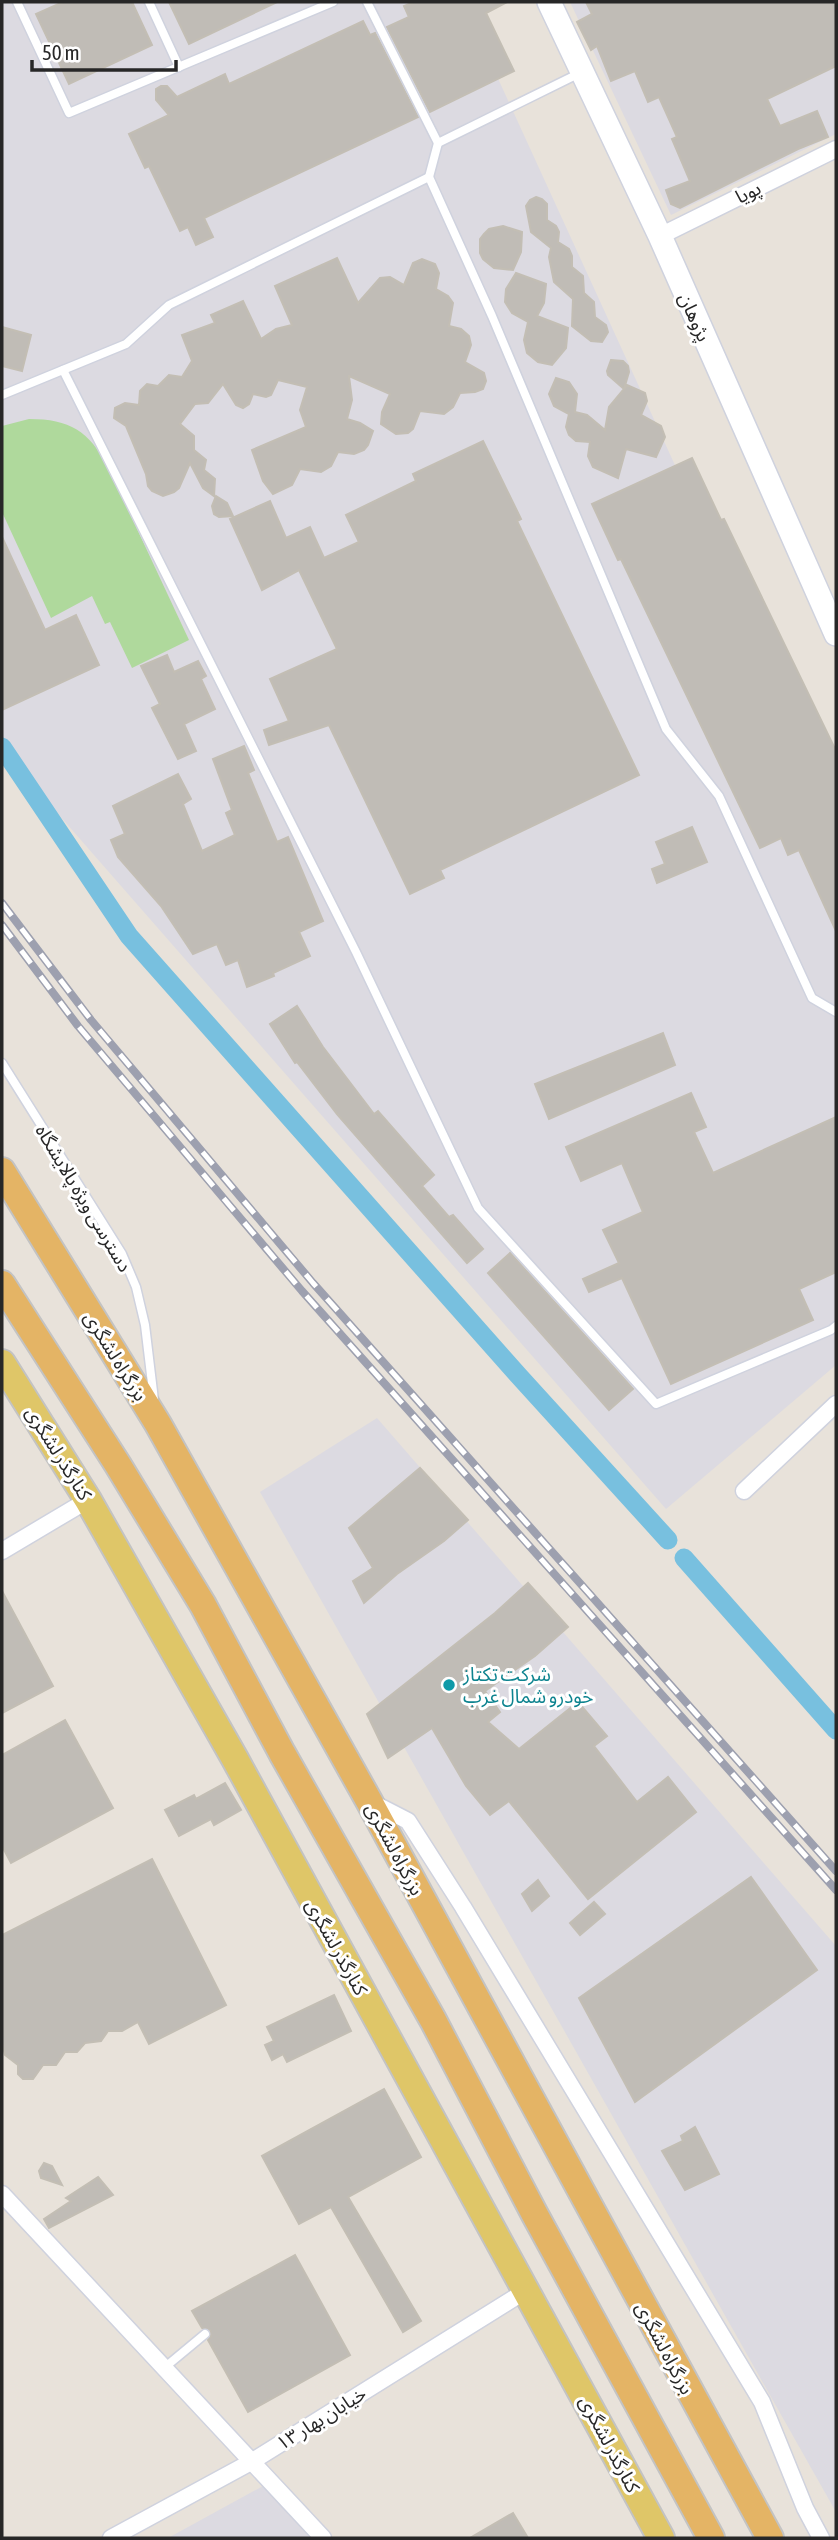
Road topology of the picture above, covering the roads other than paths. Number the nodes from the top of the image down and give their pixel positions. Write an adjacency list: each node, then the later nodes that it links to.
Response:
1 (16, 2): 6 (lane)
2 (149, 2): 6 (lane)
3 (330, 2): 6 (lane)
4 (367, 2): 8 (lane)
5 (548, 2): 7 (main road, پژوهان)
6 (179, 67)
7 (582, 72): 8 (lane); 11 (main road, پژوهان)
8 (438, 143): 10 (lane)
9 (836, 149): 11 (street, پویا)
10 (429, 177): 12 (lane); 15 (lane)
11 (660, 236): 14 (main road, پژوهان)
12 (63, 370): 13 (lane); 19 (lane)
13 (2, 395)
14 (836, 634)
15 (836, 1012)
16 (2, 1063): 22 (lane, دسترسی ویژه پالایشگاه)
17 (2, 1171): 22 (highway, بزرگراه لشگری)
18 (2, 1284): 35 (highway)
19 (836, 1326)
20 (2, 1363): 24 (main road, کنارگذر لشگری)
21 (836, 1404): 23 (street)
22 (158, 1424): 26 (highway, بزرگراه لشگری)
23 (744, 1491)
24 (88, 1500): 25 (street); 28 (main road, کنارگذر لشگری)
25 (2, 1551)
26 (369, 1801): 36 (highway, بزرگراه لشگری); 37 (street)
27 (2, 2194): 30 (street)
28 (527, 2290): 31 (street, خیابان بهار ۱۳); 34 (main road, کنارگذر لشگری)
29 (205, 2334): 30 (lane)
30 (164, 2368): 31 (street)
31 (251, 2462): 32 (street, خیابان بهار ۱۳); 33 (street)
32 (111, 2538)
33 (323, 2538)
34 (661, 2538)
35 (711, 2538)
36 (770, 2538)
37 (821, 2538)

